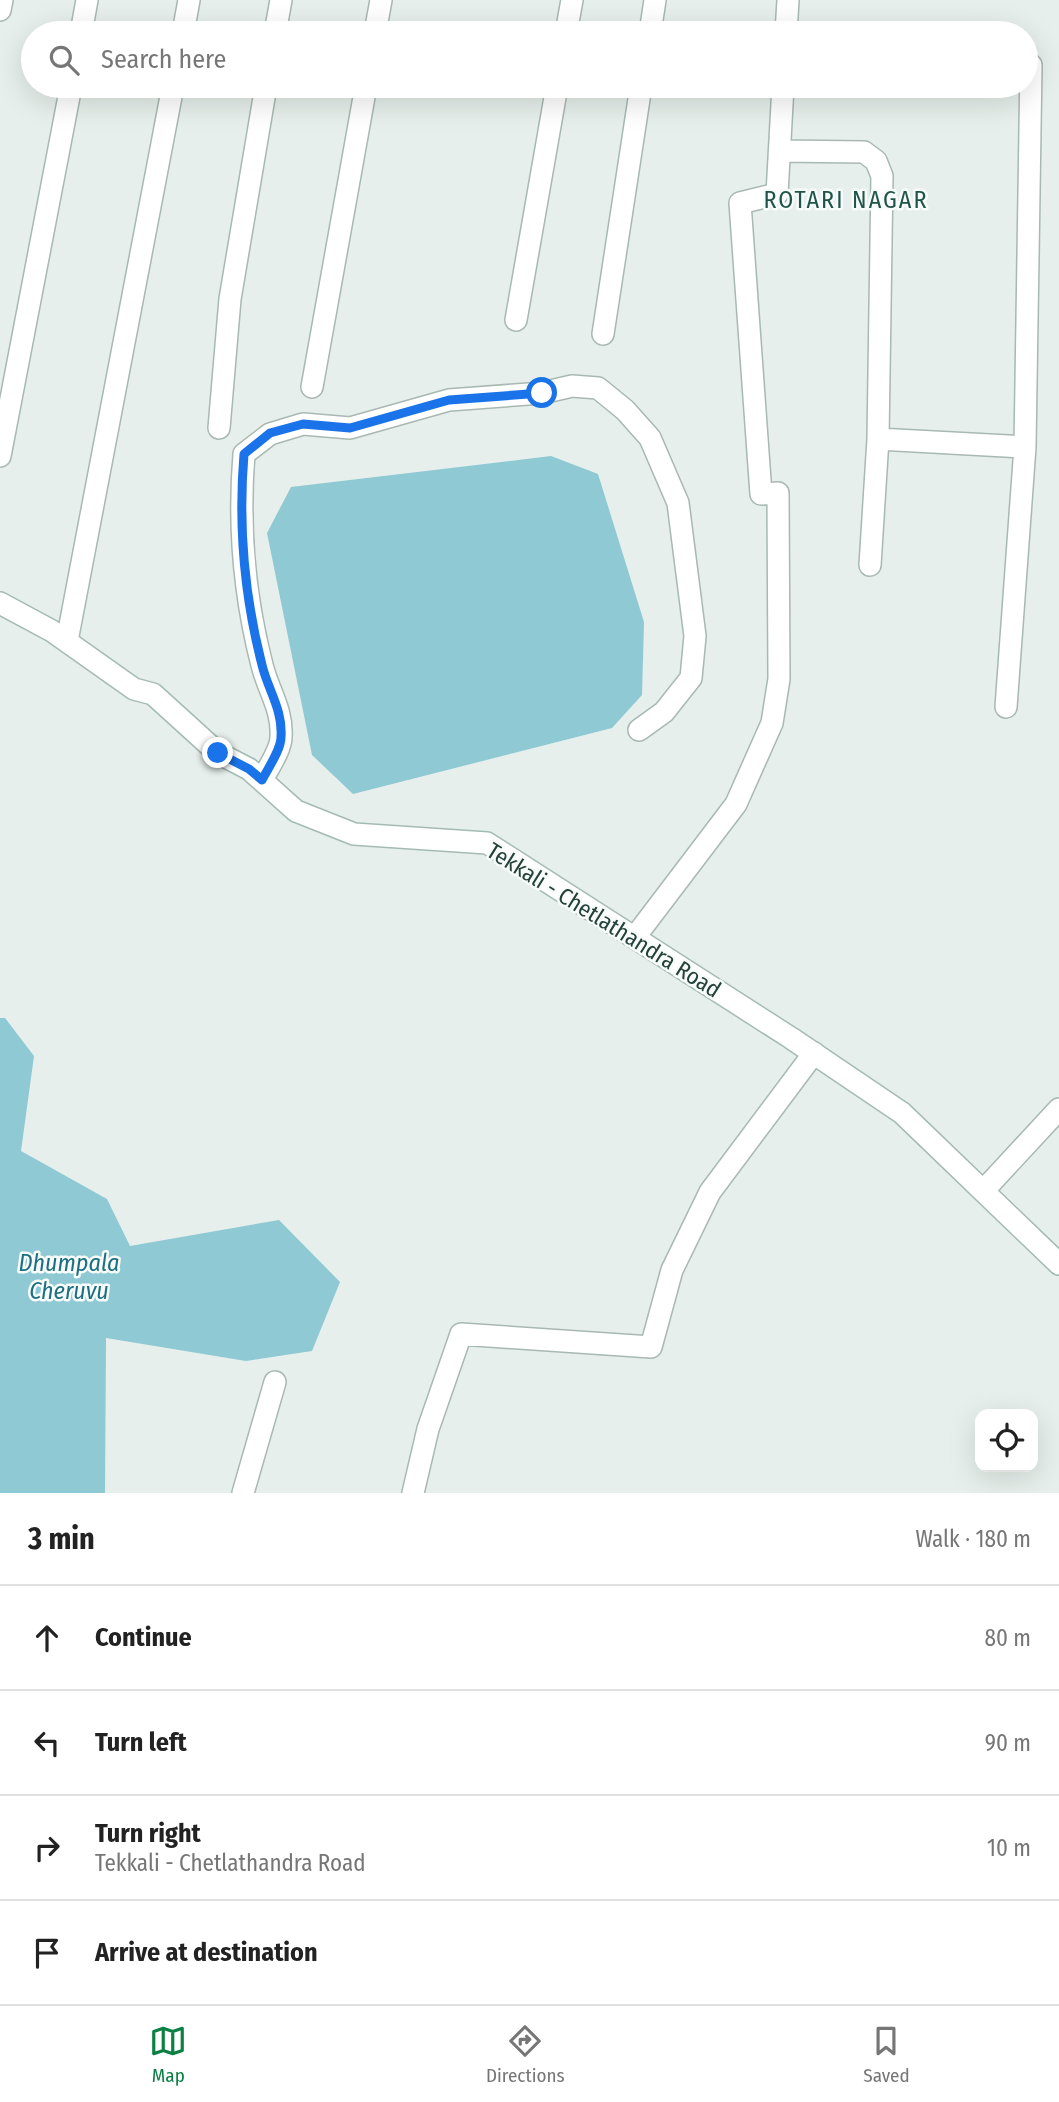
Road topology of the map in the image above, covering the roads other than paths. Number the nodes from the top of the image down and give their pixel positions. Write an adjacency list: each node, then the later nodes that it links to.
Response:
1 (2, 0): 9 (street)
2 (87, 0): 10 (street)
3 (190, 0): 11 (street)
4 (281, 0): 12 (street)
5 (381, 0): 13 (street)
6 (572, 0): 14 (street)
7 (655, 0): 15 (street)
8 (788, 0): 16 (street)
9 (0, 10)
10 (83, 21)
11 (186, 21)
12 (277, 21)
13 (377, 21)
14 (568, 21)
15 (652, 21)
16 (787, 21)
17 (69, 98): 32 (street)
18 (171, 98): 35 (street)
19 (264, 98): 29 (street)
20 (364, 98): 28 (street)
21 (555, 98): 26 (street)
22 (640, 98): 27 (street)
23 (782, 98): 25 (street)
24 (1031, 98): 31 (street)
25 (780, 151): 30 (street); 39 (street)
26 (516, 320)
27 (603, 334)
28 (312, 387)
29 (219, 428)
30 (878, 439): 31 (street); 33 (street)
31 (1026, 447): 36 (street)
32 (0, 456)
33 (870, 565)
34 (0, 603): 35 (street, Tekkali - Chetlathandra Road)
35 (67, 641): 38 (street, Tekkali - Chetlathandra Road)
36 (1006, 707)
37 (639, 730): 38 (street)
38 (262, 780): 39 (street, Tekkali - Chetlathandra Road)
39 (635, 937): 40 (street, Tekkali - Chetlathandra Road)
40 (814, 1053): 42 (street, Tekkali - Chetlathandra Road); 46 (street)
41 (1059, 1109): 42 (street)
42 (984, 1190): 43 (street, Tekkali - Chetlathandra Road)
43 (1059, 1264)
44 (275, 1382): 45 (street)
45 (243, 1493)
46 (413, 1493)

